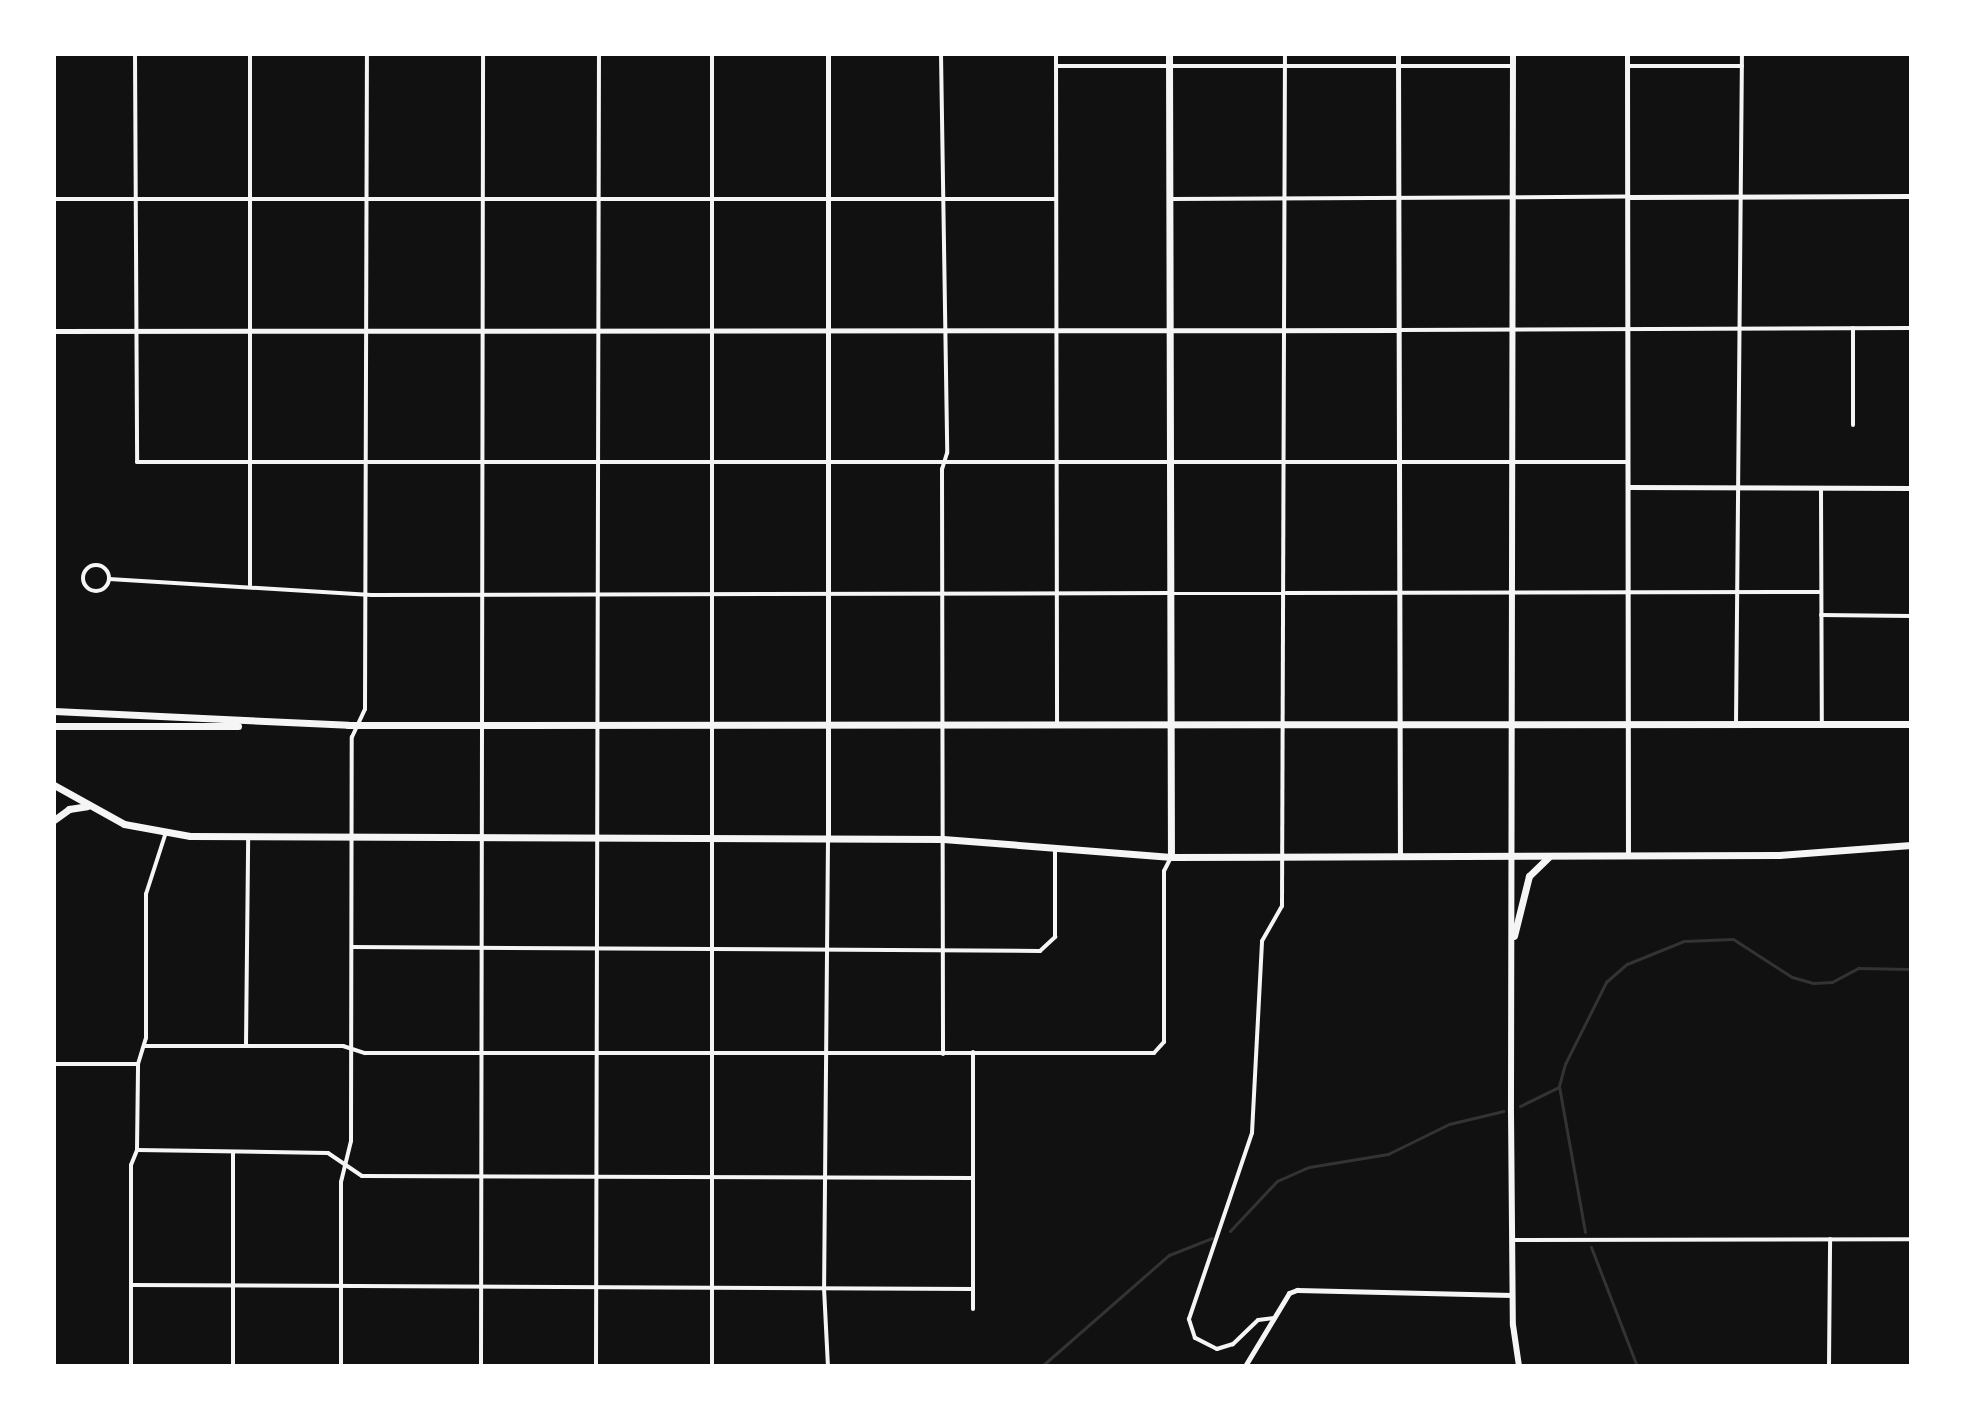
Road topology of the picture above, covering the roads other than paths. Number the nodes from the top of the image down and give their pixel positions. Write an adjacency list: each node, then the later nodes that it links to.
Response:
1 (135, 54): 29 (street)
2 (250, 54): 30 (street)
3 (367, 54): 31 (street)
4 (483, 54): 32 (street)
5 (599, 54): 33 (street)
6 (712, 54): 34 (street)
7 (828, 54): 35 (street)
8 (941, 54): 36 (street)
9 (1056, 54): 17 (street)
10 (1169, 54): 18 (main road)
11 (1285, 54): 19 (street)
12 (1398, 54): 16 (street)
13 (1513, 54): 20 (main road)
14 (1627, 54): 21 (street)
15 (1742, 54): 22 (street)
16 (1398, 65): 19 (street); 20 (street); 39 (street)
17 (1056, 66): 18 (street); 37 (street)
18 (1169, 66): 19 (street); 38 (main road)
19 (1285, 66): 27 (street)
20 (1513, 66): 24 (main road)
21 (1627, 66): 22 (street); 25 (street)
22 (1742, 66): 26 (street)
23 (1911, 196): 26 (street)
24 (1512, 197): 25 (street); 39 (street); 46 (main road)
25 (1628, 197): 26 (street); 47 (street)
26 (1742, 197): 40 (street)
27 (1285, 198): 38 (street); 39 (street); 44 (street)
28 (54, 199): 29 (street)
29 (136, 199): 30 (street); 49 (street)
30 (250, 199): 31 (street); 50 (street)
31 (365, 199): 32 (street); 51 (street)
32 (484, 199): 33 (street); 52 (street)
33 (599, 199): 34 (street); 53 (street)
34 (712, 199): 35 (street); 54 (street)
35 (828, 199): 36 (street); 55 (street)
36 (945, 199): 37 (street); 56 (street)
37 (1055, 199): 57 (street)
38 (1171, 199): 43 (main road)
39 (1399, 199): 45 (street)
40 (1742, 328): 41 (street); 47 (street); 73 (street)
41 (1853, 328): 42 (street); 58 (street)
42 (1911, 328)
43 (1171, 330): 44 (street); 57 (street); 67 (main road)
44 (1286, 330): 45 (street); 68 (street)
45 (1399, 330): 46 (street); 69 (street)
46 (1514, 330): 47 (street); 70 (main road)
47 (1627, 330): 71 (street)
48 (54, 331): 49 (street)
49 (136, 331): 50 (street); 59 (street)
50 (251, 331): 51 (street); 59 (street)
51 (366, 331): 52 (street); 60 (street)
52 (484, 331): 53 (street); 61 (street)
53 (599, 331): 54 (street); 62 (street)
54 (712, 331): 55 (street); 63 (street)
55 (828, 331): 56 (street); 64 (street)
56 (947, 331): 57 (street); 65 (street)
57 (1056, 331): 66 (street)
58 (1853, 425)
59 (250, 462): 60 (street); 77 (street)
60 (364, 462): 61 (street); 81 (street)
61 (484, 462): 62 (street); 86 (street)
62 (599, 462): 63 (street); 91 (street)
63 (712, 462): 64 (street); 87 (street)
64 (828, 462): 65 (street); 88 (street)
65 (944, 462): 66 (street); 89 (street)
66 (1057, 462): 67 (street); 90 (street)
67 (1170, 462): 68 (street); 82 (main road)
68 (1286, 462): 69 (street); 83 (street)
69 (1398, 462): 70 (street); 78 (street)
70 (1514, 462): 71 (street); 84 (main road)
71 (1628, 462): 72 (street)
72 (1628, 487): 73 (street); 85 (street)
73 (1735, 487): 74 (street); 79 (street)
74 (1821, 488): 75 (street); 80 (street)
75 (1911, 488)
76 (109, 579): 76 (street); 77 (street)
77 (250, 585): 81 (street)
78 (1399, 592): 83 (street); 84 (street); 105 (street)
79 (1736, 592): 80 (street); 85 (street); 97 (street)
80 (1821, 592): 92 (street)
81 (365, 593): 86 (street); 96 (street)
82 (1171, 593): 83 (street); 90 (street); 111 (main road)
83 (1286, 593): 104 (street)
84 (1514, 593): 85 (street); 106 (main road)
85 (1628, 593): 107 (street)
86 (484, 594): 91 (street); 99 (street)
87 (712, 594): 88 (street); 91 (street); 101 (street)
88 (828, 594): 89 (street); 102 (street)
89 (943, 594): 90 (street); 110 (street)
90 (1056, 594): 103 (street)
91 (599, 595): 100 (street)
92 (1821, 615): 93 (street); 108 (street)
93 (1911, 616)
94 (54, 711): 95 (main road)
95 (256, 724): 96 (main road); 109 (main road)
96 (358, 724): 99 (main road); 117 (street)
97 (1736, 724): 107 (main road); 108 (main road)
98 (1911, 724): 108 (main road)
99 (485, 725): 100 (main road); 118 (street)
100 (600, 725): 101 (main road); 119 (street)
101 (712, 725): 102 (main road); 120 (street)
102 (828, 725): 110 (main road); 121 (street)
103 (1057, 725): 110 (main road); 111 (main road)
104 (1285, 725): 105 (main road); 111 (main road); 128 (street)
105 (1400, 725): 106 (main road); 129 (street)
106 (1514, 725): 107 (main road); 130 (main road)
107 (1628, 725): 126 (street)
108 (1822, 725)
109 (54, 726)
110 (943, 726): 122 (street)
111 (1171, 726): 127 (main road)
112 (54, 785): 113 (main road)
113 (87, 806): 114 (main road); 115 (main road)
114 (54, 820)
115 (165, 835): 116 (main road); 139 (street)
116 (248, 837): 117 (main road); 138 (street)
117 (352, 837): 118 (main road); 132 (street)
118 (485, 838): 119 (main road); 133 (street)
119 (600, 838): 120 (main road); 134 (street)
120 (712, 839): 121 (main road); 135 (street)
121 (828, 839): 122 (main road); 136 (street)
122 (943, 839): 124 (main road); 137 (street)
123 (1911, 845): 126 (main road)
124 (1055, 849): 127 (main road); 137 (street)
125 (1551, 856): 126 (main road); 130 (main road); 131 (main road)
126 (1628, 856)
127 (1171, 857): 128 (main road); 141 (street)
128 (1285, 857): 129 (main road); 170 (street)
129 (1400, 857): 130 (main road)
130 (1513, 857): 131 (main road)
131 (1514, 936): 159 (main road)
132 (352, 947): 133 (street); 140 (street)
133 (485, 947): 134 (street); 142 (street)
134 (600, 948): 135 (street); 143 (street)
135 (712, 948): 136 (street); 145 (street)
136 (827, 949): 137 (street); 146 (street)
137 (943, 950): 144 (street)
138 (246, 1045): 139 (street); 140 (street)
139 (145, 1046): 148 (street)
140 (352, 1049): 142 (street); 151 (street)
141 (973, 1052): 144 (street); 156 (street)
142 (483, 1053): 143 (street); 153 (street)
143 (598, 1054): 145 (street); 152 (street)
144 (943, 1054): 146 (street)
145 (712, 1055): 146 (street); 154 (street)
146 (829, 1055): 155 (street)
147 (54, 1064): 148 (street)
148 (138, 1064): 149 (street)
149 (137, 1150): 150 (street); 160 (street)
150 (233, 1152): 151 (street); 161 (street)
151 (345, 1163): 153 (street); 162 (street)
152 (596, 1176): 153 (street); 154 (street); 164 (street)
153 (482, 1177): 163 (street)
154 (712, 1178): 155 (street); 165 (street)
155 (826, 1178): 156 (street); 166 (street)
156 (973, 1178): 167 (street)
157 (1830, 1239): 158 (street); 159 (street); 180 (street)
158 (1911, 1239)
159 (1512, 1240): 168 (main road)
160 (131, 1285): 161 (street); 171 (street)
161 (233, 1286): 162 (street); 172 (street)
162 (341, 1286): 163 (street); 173 (street)
163 (481, 1287): 164 (street); 174 (street)
164 (596, 1287): 165 (street); 175 (street)
165 (712, 1288): 166 (street); 176 (street)
166 (824, 1288): 167 (street); 177 (street)
167 (973, 1289): 169 (street)
168 (1512, 1295): 170 (street); 179 (main road)
169 (973, 1309)
170 (1274, 1318): 178 (street)
171 (131, 1366)
172 (233, 1366)
173 (341, 1366)
174 (481, 1366)
175 (596, 1366)
176 (712, 1366)
177 (828, 1366)
178 (1245, 1366)
179 (1519, 1366)
180 (1829, 1366)

